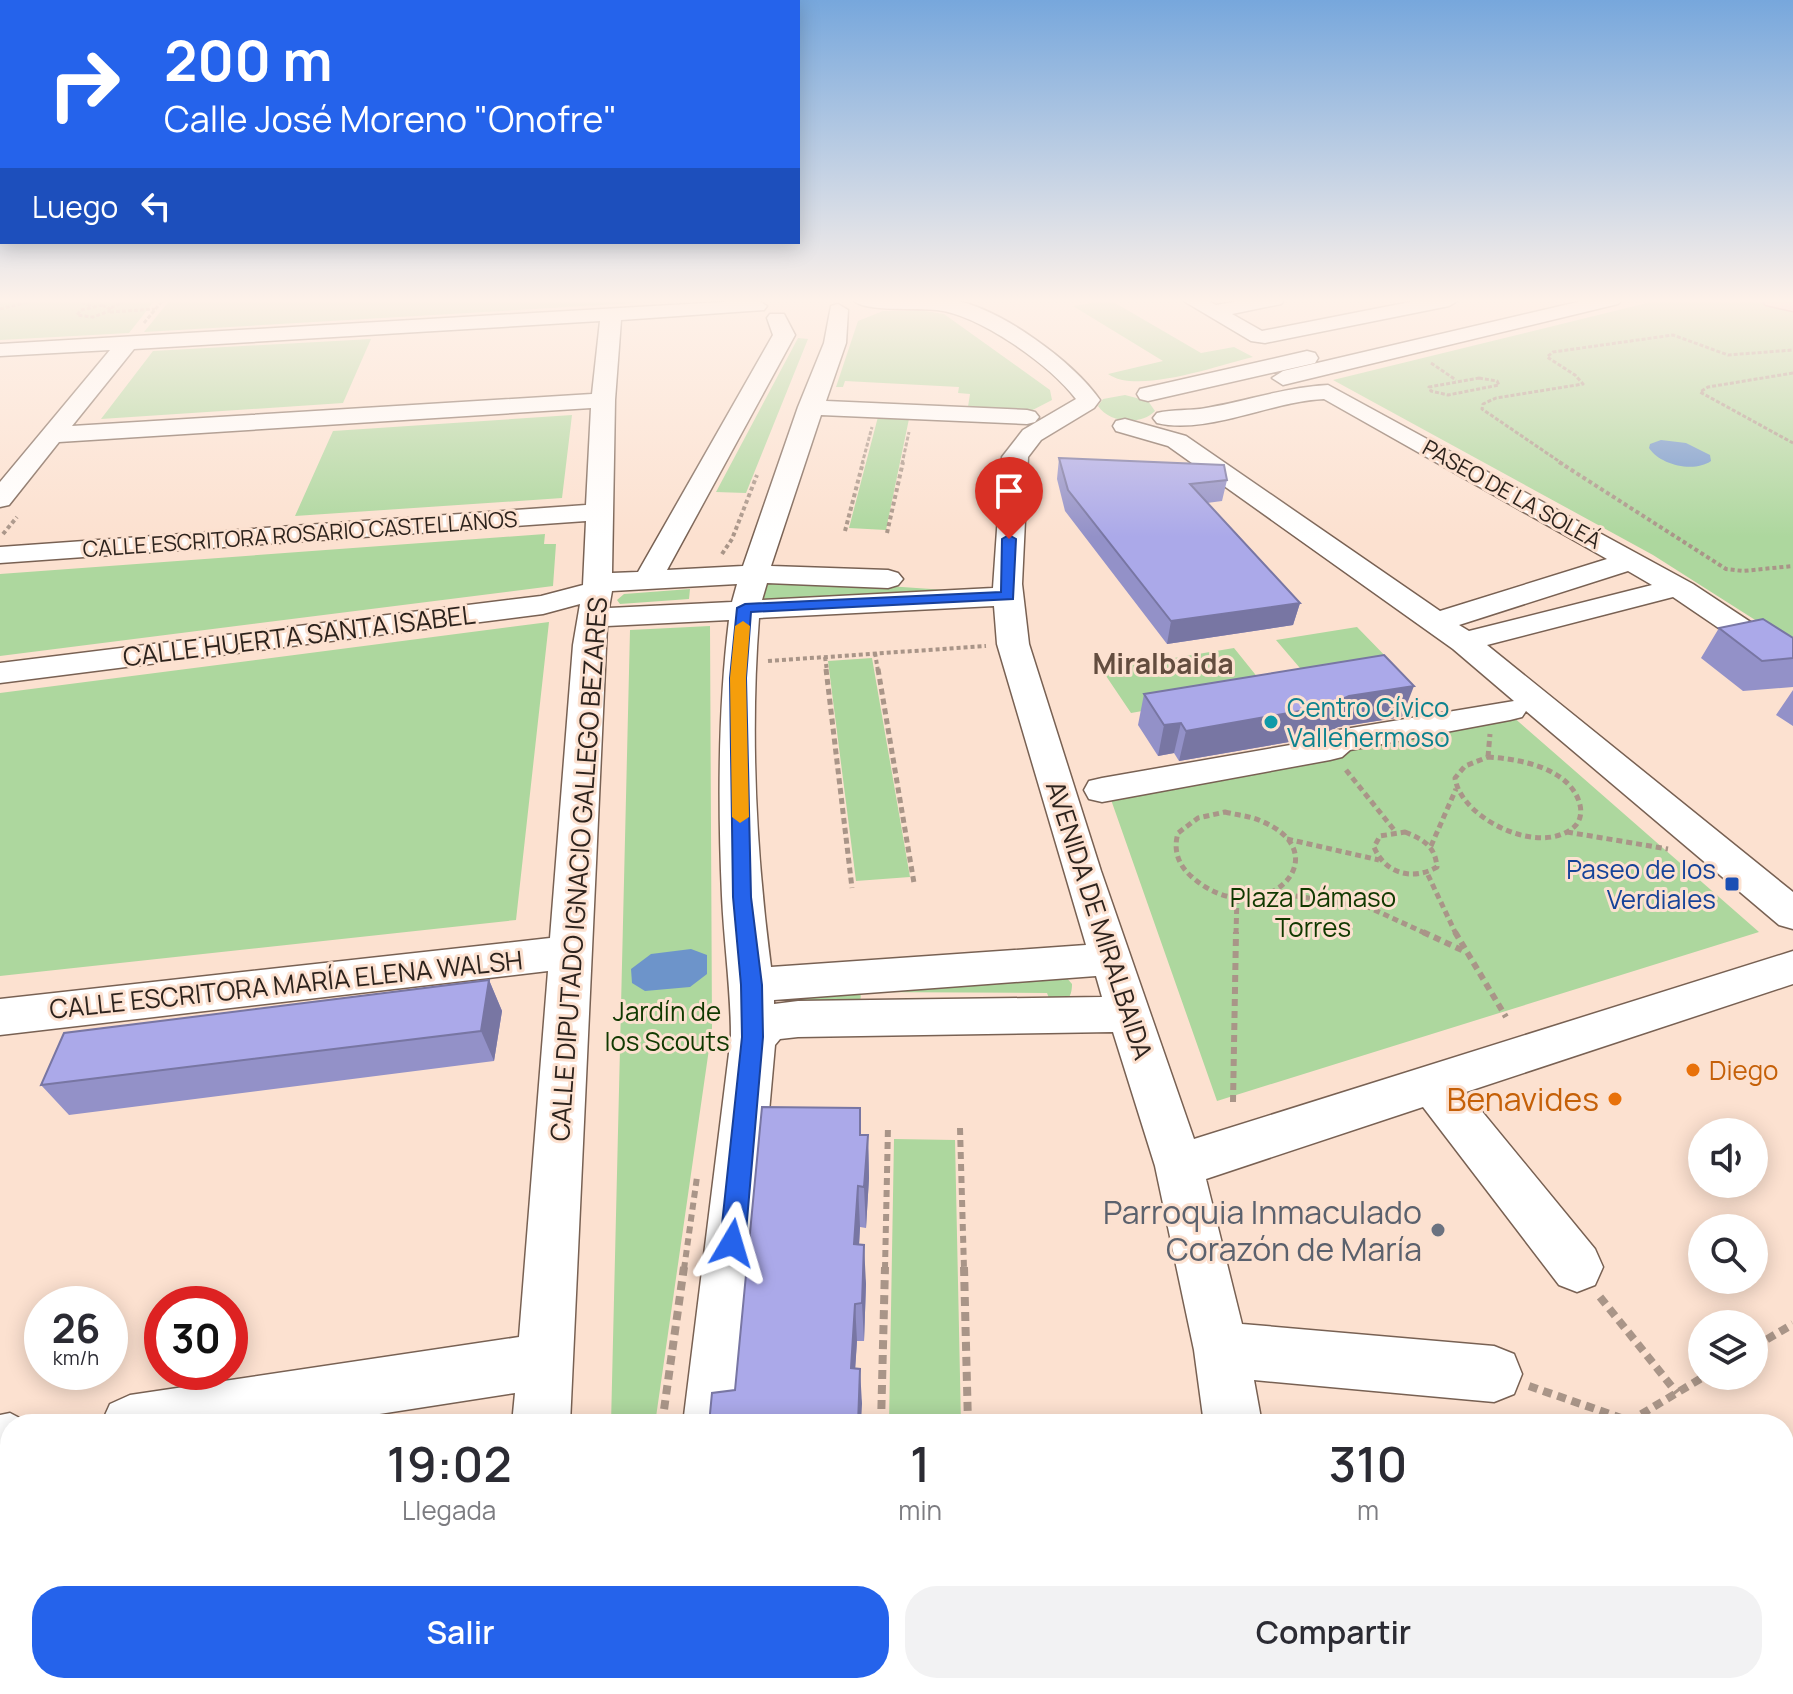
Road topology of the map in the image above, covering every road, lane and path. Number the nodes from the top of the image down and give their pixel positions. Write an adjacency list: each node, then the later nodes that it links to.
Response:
1 (98, 379): 23 (street)
2 (605, 379): 16 (street, CALLE DIPUTADO IGNACIO GALLEGO BEZARES)
3 (759, 379): 32 (street)
4 (821, 379): 17 (street)
5 (1062, 379): 15 (street)
6 (1213, 379): 14 (street)
7 (1277, 379): 21 (street)
8 (1454, 379): 13 (path)
9 (1476, 379): 13 (path)
10 (1489, 379): 13 (path)
11 (1579, 379): 31 (path)
12 (1756, 379): 24 (path)
13 (1457, 381)
14 (1148, 394): 15 (street, AVENIDA DE MIRALBAIDA); 21 (street)
15 (1083, 395): 20 (street, AVENIDA DE MIRALBAIDA); 22 (street)
16 (603, 400): 23 (street); 26 (street, CALLE DIPUTADO IGNACIO GALLEGO BEZARES)
17 (810, 407): 18 (street); 35 (street)
18 (877, 410): 19 (street); 27 (path)
19 (913, 412): 20 (street); 28 (path)
20 (1037, 422): 22 (street); 34 (street, AVENIDA DE MIRALBAIDA)
21 (1168, 422): 22 (street); 30 (street, PASEO DE LA SOLEÁ); 37 (street)
22 (1115, 424)
23 (52, 435): 25 (street)
24 (1793, 443)
25 (0, 499)
26 (599, 512): 29 (street, CALLE ESCRITORA ROSARIO CASTELLANOS); 36 (street, CALLE DIPUTADO IGNACIO GALLEGO BEZARES)
27 (845, 531)
28 (887, 533)
29 (0, 555)
30 (1631, 561): 33 (street, PASEO DE LA SOLEÁ); 37 (street)
31 (1793, 566)
32 (648, 579): 35 (street, CALLE HUERTA SANTA ISABEL); 36 (street, CALLE HUERTA SANTA ISABEL)
33 (1677, 587): 38 (street); 43 (street, PASEO DE LA SOLEÁ)
34 (1007, 590): 35 (street); 39 (street, AVENIDA DE MIRALBAIDA)
35 (748, 591): 36 (street, CALLE HUERTA SANTA ISABEL); 42 (street)
36 (596, 597): 44 (street, CALLE HUERTA SANTA ISABEL); 61 (street, CALLE DIPUTADO IGNACIO GALLEGO BEZARES)
37 (1436, 622): 38 (street)
38 (1464, 642): 60 (street)
39 (1013, 644): 40 (path); 63 (street, AVENIDA DE MIRALBAIDA)
40 (875, 653): 41 (path); 56 (path)
41 (825, 657): 42 (path); 57 (path)
42 (739, 663): 65 (street)
43 (1793, 664)
44 (0, 673)
45 (1510, 710): 46 (street)
46 (1330, 749): 48 (street); 49 (path)
47 (1456, 789): 50 (path); 50 (path); 52 (path)
48 (1102, 790)
49 (1395, 832): 52 (path); 54 (path)
50 (1567, 832): 53 (path)
51 (1287, 839): 54 (path); 58 (path); 59 (path)
52 (1431, 846): 55 (path)
53 (1673, 850)
54 (1380, 860): 55 (path)
55 (1428, 874): 62 (path)
56 (914, 883)
57 (852, 888)
58 (1275, 893): 59 (path); 62 (path)
59 (1237, 897): 72 (path)
60 (1793, 914)
61 (572, 952): 68 (street, CALLE ESCRITORA MARÍA ELENA WALSH); 80 (street, CALLE DIPUTADO IGNACIO GALLEGO BEZARES)
62 (1466, 952): 69 (path)
63 (1112, 959): 66 (street); 67 (street, AVENIDA DE MIRALBAIDA)
64 (1793, 967): 71 (street)
65 (752, 985): 66 (street); 70 (street)
66 (799, 1000): 67 (street); 70 (street)
67 (1130, 1014): 75 (street, AVENIDA DE MIRALBAIDA)
68 (0, 1017)
69 (1506, 1017)
70 (753, 1037): 86 (street)
71 (1432, 1084): 75 (street); 76 (street)
72 (1233, 1102)
73 (888, 1126): 87 (path)
74 (960, 1128): 88 (path)
75 (1179, 1166): 79 (street, AVENIDA DE MIRALBAIDA)
76 (1577, 1267): 83 (path)
77 (1793, 1324): 78 (path)
78 (1768, 1339)
79 (1221, 1350): 81 (street); 89 (street, AVENIDA DE MIRALBAIDA)
80 (545, 1361): 84 (street); 85 (street, CALLE DIPUTADO IGNACIO GALLEGO BEZARES)
81 (1494, 1374): 90 (path)
82 (1688, 1386): 83 (path)
83 (1677, 1393): 91 (path)
84 (196, 1414)
85 (542, 1414)
86 (713, 1414)
87 (881, 1414)
88 (968, 1414)
89 (1231, 1414)
90 (1610, 1414)
91 (1642, 1414)

